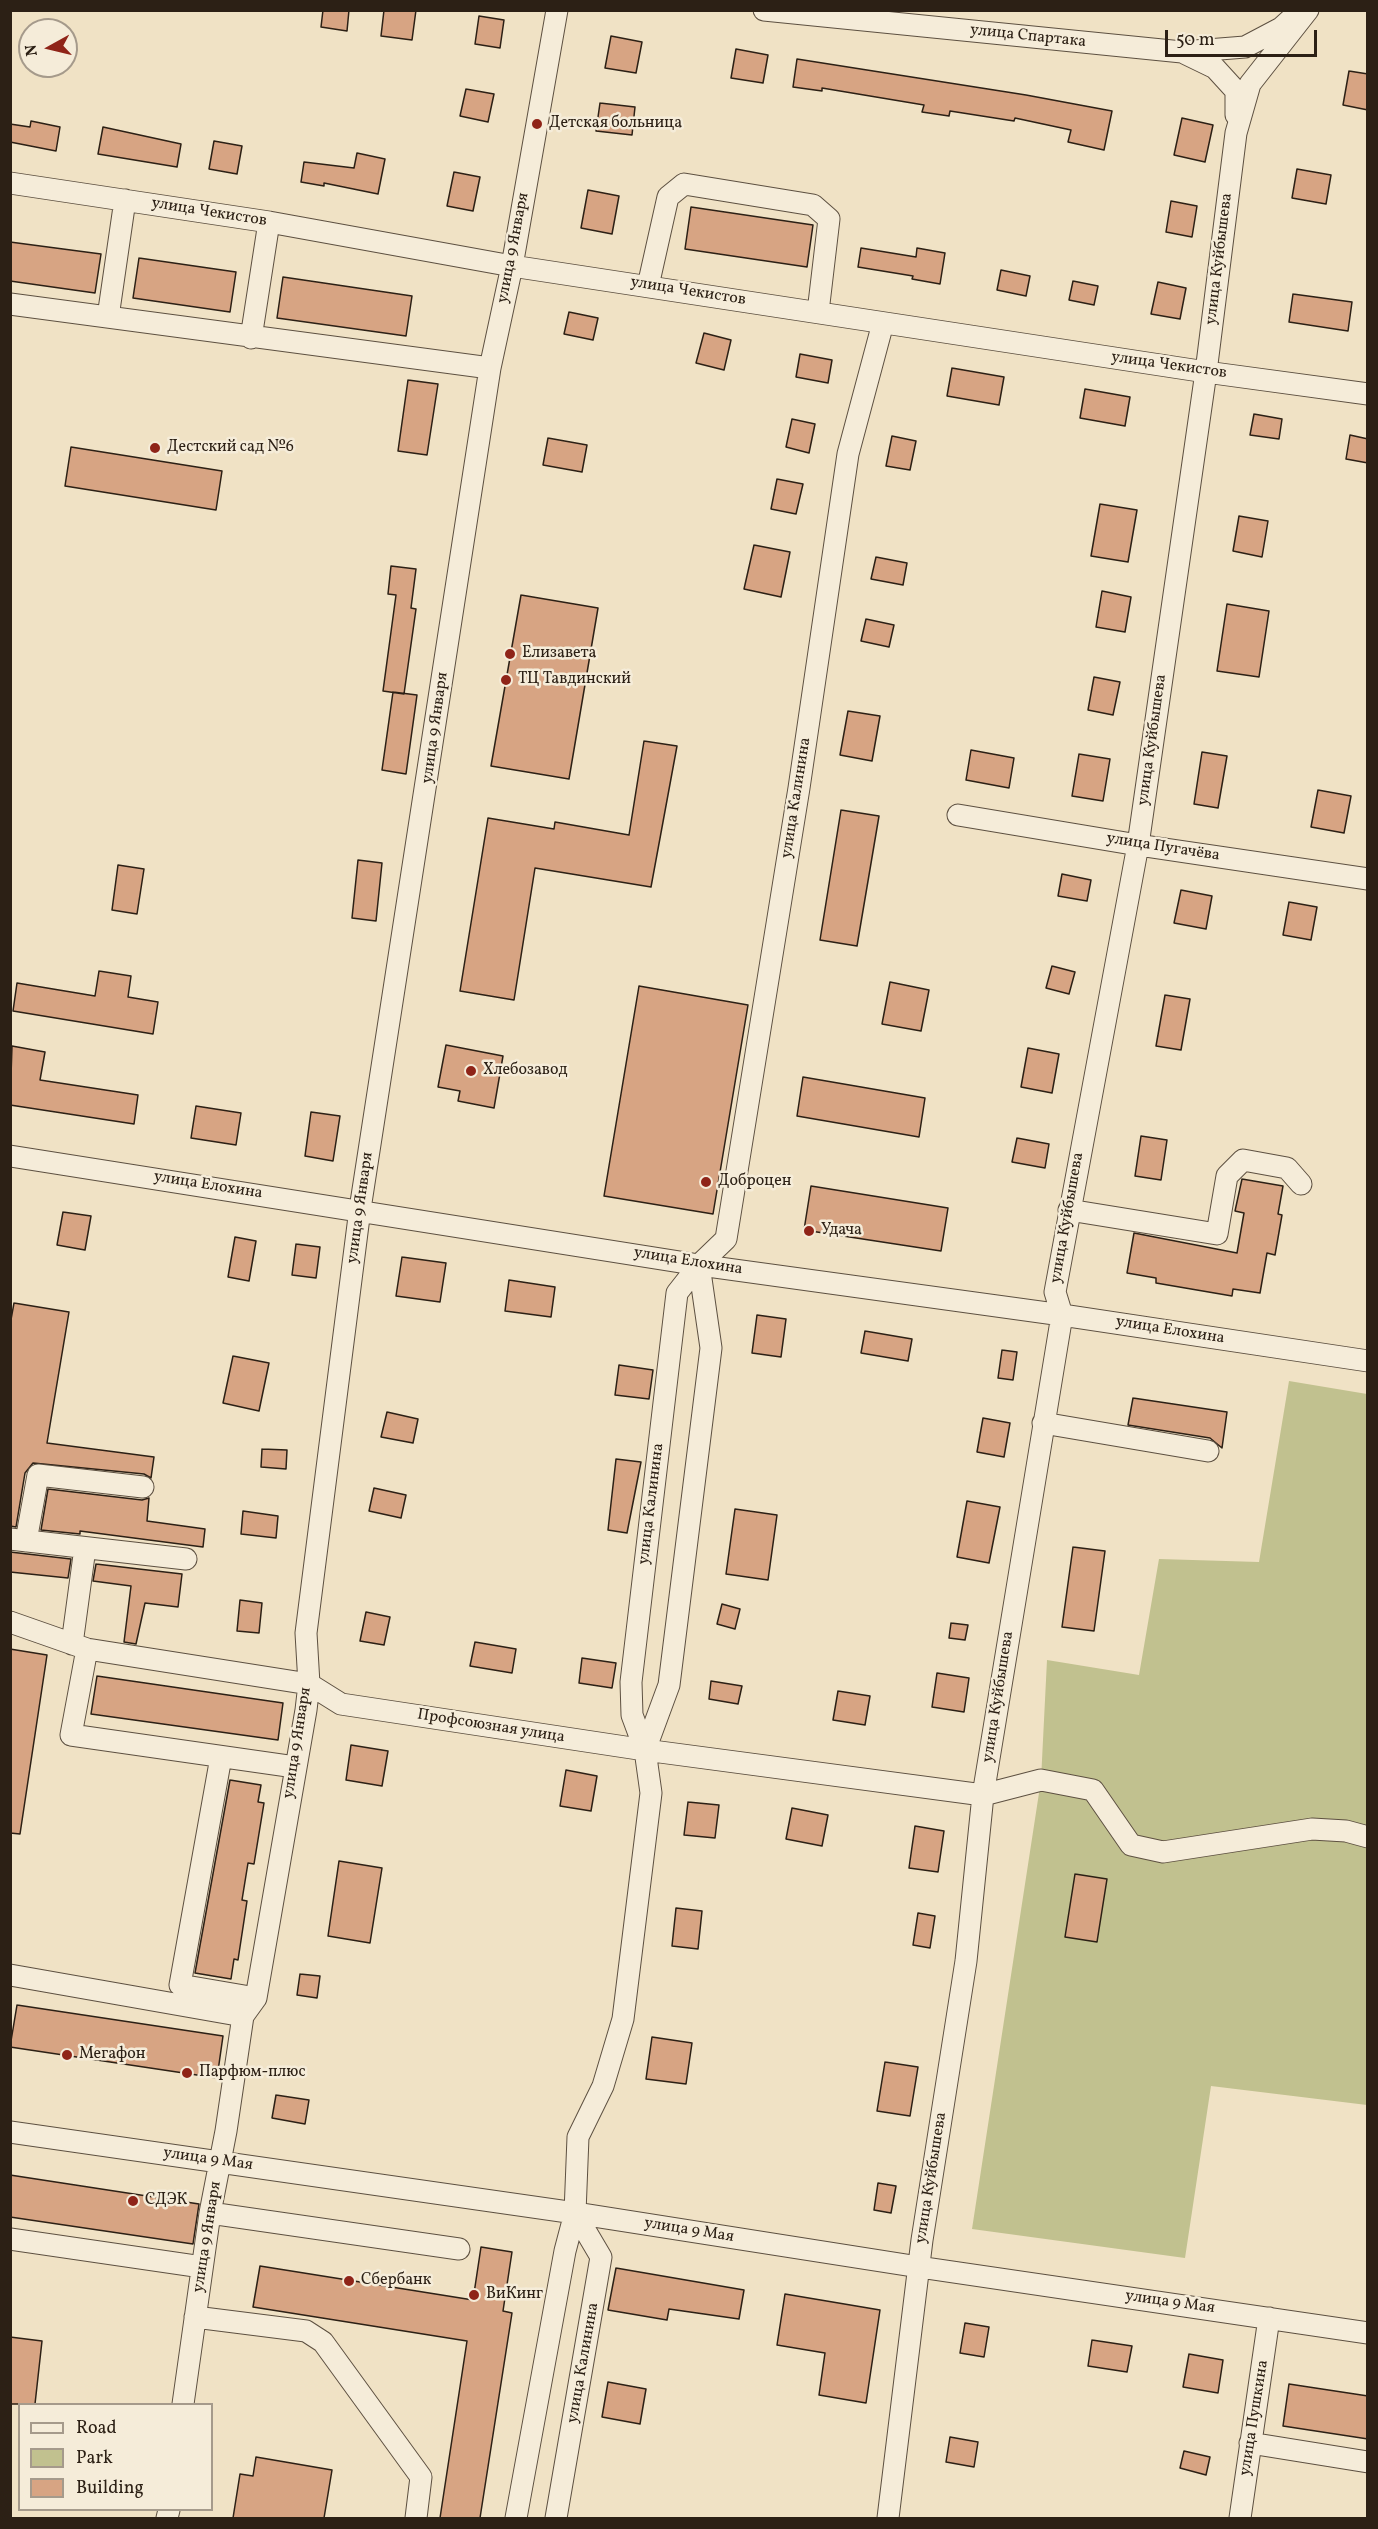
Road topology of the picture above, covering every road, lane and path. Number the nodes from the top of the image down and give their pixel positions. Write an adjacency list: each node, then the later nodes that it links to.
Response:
1 (557, 10): 10 (street, улица 9 Января)
2 (1300, 10): 5 (street)
3 (1308, 10): 6 (street, улица Куйбышева)
4 (765, 11): 5 (street, улица Спартака)
5 (1182, 52): 6 (street, улица Спартака)
6 (1236, 133): 18 (street, улица Куйбышева)
7 (10, 183): 8 (street, улица Чекистов)
8 (125, 200): 9 (street, улица Чекистов); 14 (street)
9 (269, 222): 10 (street, улица Чекистов); 16 (street)
10 (512, 266): 11 (street, улица Чекистов); 17 (street, улица 9 Января)
11 (648, 286): 13 (street, улица Чекистов); 13 (street)
12 (10, 304): 14 (street)
13 (818, 312): 15 (street, улица Чекистов)
14 (108, 317): 16 (street)
15 (883, 323): 18 (street, улица Чекистов); 27 (street, улица Калинина)
16 (251, 338): 17 (street)
17 (490, 368): 25 (street, улица 9 Января)
18 (1206, 372): 19 (street, улица Чекистов); 21 (street, улица Куйбышева)
19 (1368, 394)
20 (958, 814): 21 (street, улица Пугачёва)
21 (1138, 845): 22 (street, улица Пугачёва); 26 (street, улица Куйбышева)
22 (1368, 879)
23 (10, 1156): 25 (street, улица Елохина)
24 (1301, 1184): 26 (street)
25 (360, 1209): 27 (street, улица Елохина); 38 (street, улица 9 Января)
26 (1069, 1209): 28 (street, улица Куйбышева)
27 (699, 1265): 28 (street, улица Елохина); 39 (street, улица Калинина); 39 (street, улица Калинина)
28 (1062, 1314): 29 (street, улица Елохина); 30 (street, улица Куйбышева)
29 (1368, 1361)
30 (1043, 1423): 31 (street); 42 (street, улица Куйбышева)
31 (1208, 1451)
32 (143, 1487): 33 (street)
33 (18, 1540): 34 (street)
34 (85, 1548): 35 (street); 37 (street)
35 (186, 1559)
36 (10, 1622): 37 (street, Профсоюзная улица)
37 (80, 1646): 38 (street, Профсоюзная улица); 40 (street)
38 (309, 1684): 39 (street, Профсоюзная улица); 41 (street, улица 9 Января)
39 (645, 1750): 42 (street, Профсоюзная улица); 50 (street, улица Калинина)
40 (220, 1756): 41 (street); 45 (street)
41 (295, 1767): 45 (street, улица 9 Января)
42 (982, 1796): 43 (street); 54 (street, улица Куйбышева)
43 (1368, 1837)
44 (10, 1975): 46 (street)
45 (256, 1998): 46 (street, улица 9 Января)
46 (243, 2016): 48 (street, улица 9 Января)
47 (10, 2132): 48 (street, улица 9 Мая)
48 (220, 2163): 49 (street, улица 9 Января); 50 (street, улица 9 Мая)
49 (210, 2213): 52 (street); 53 (street, улица 9 Января)
50 (575, 2213): 54 (street, улица 9 Мая); 62 (street, улица Калинина); 63 (street, улица Калинина)
51 (10, 2239): 53 (street)
52 (459, 2249)
53 (202, 2266): 55 (street, улица 9 Января)
54 (919, 2267): 56 (street, улица 9 Мая); 64 (street, улица Куйбышева)
55 (195, 2317): 58 (street, улица 9 Января); 61 (street)
56 (1269, 2318): 57 (street, улица 9 Мая); 59 (street, улица Пушкина)
57 (1368, 2333)
58 (183, 2403)
59 (1250, 2444): 60 (street); 65 (street, улица Пушкина)
60 (1368, 2462)
61 (416, 2518)
62 (516, 2518)
63 (556, 2518)
64 (888, 2518)
65 (1240, 2518)

